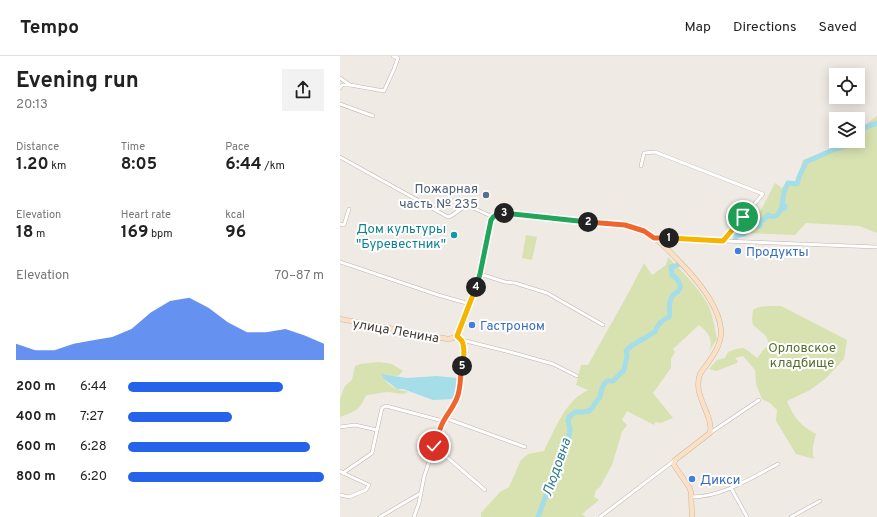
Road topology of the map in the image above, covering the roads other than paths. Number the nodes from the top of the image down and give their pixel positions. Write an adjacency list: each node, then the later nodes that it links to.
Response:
1 (393, 56): 3 (street)
2 (340, 78): 3 (street)
3 (350, 84): 4 (street)
4 (340, 88)
5 (340, 104): 6 (street)
6 (373, 116)
7 (340, 158): 10 (street)
8 (641, 166): 13 (street)
9 (349, 209): 11 (street)
10 (493, 217): 12 (main road); 16 (main road, улица Ленина)
11 (340, 224)
12 (654, 238): 13 (street); 27 (main road)
13 (723, 241): 14 (street)
14 (877, 247)
15 (340, 262): 17 (street)
16 (480, 274): 17 (main road, улица Ленина); 19 (street)
17 (470, 304): 20 (main road, улица Ленина)
18 (340, 319): 20 (main road, улица Ленина)
19 (604, 325)
20 (457, 336): 21 (street)
21 (462, 340): 22 (street); 24 (street)
22 (577, 376)
23 (758, 400): 27 (street)
24 (444, 420): 26 (street); 28 (street); 29 (street)
25 (340, 428): 26 (street)
26 (377, 430): 32 (street)
27 (710, 433): 30 (main road)
28 (434, 446): 34 (street); 35 (street)
29 (526, 447)
30 (675, 460): 37 (main road); 41 (street)
31 (778, 464): 33 (street)
32 (342, 472): 36 (street)
33 (731, 488): 37 (street); 43 (street)
34 (486, 490)
35 (421, 493): 39 (street); 40 (street)
36 (340, 495)
37 (691, 497): 42 (main road)
38 (820, 501): 44 (street)
39 (380, 517)
40 (414, 517)
41 (600, 517)
42 (692, 517)
43 (747, 517)
44 (791, 517)

